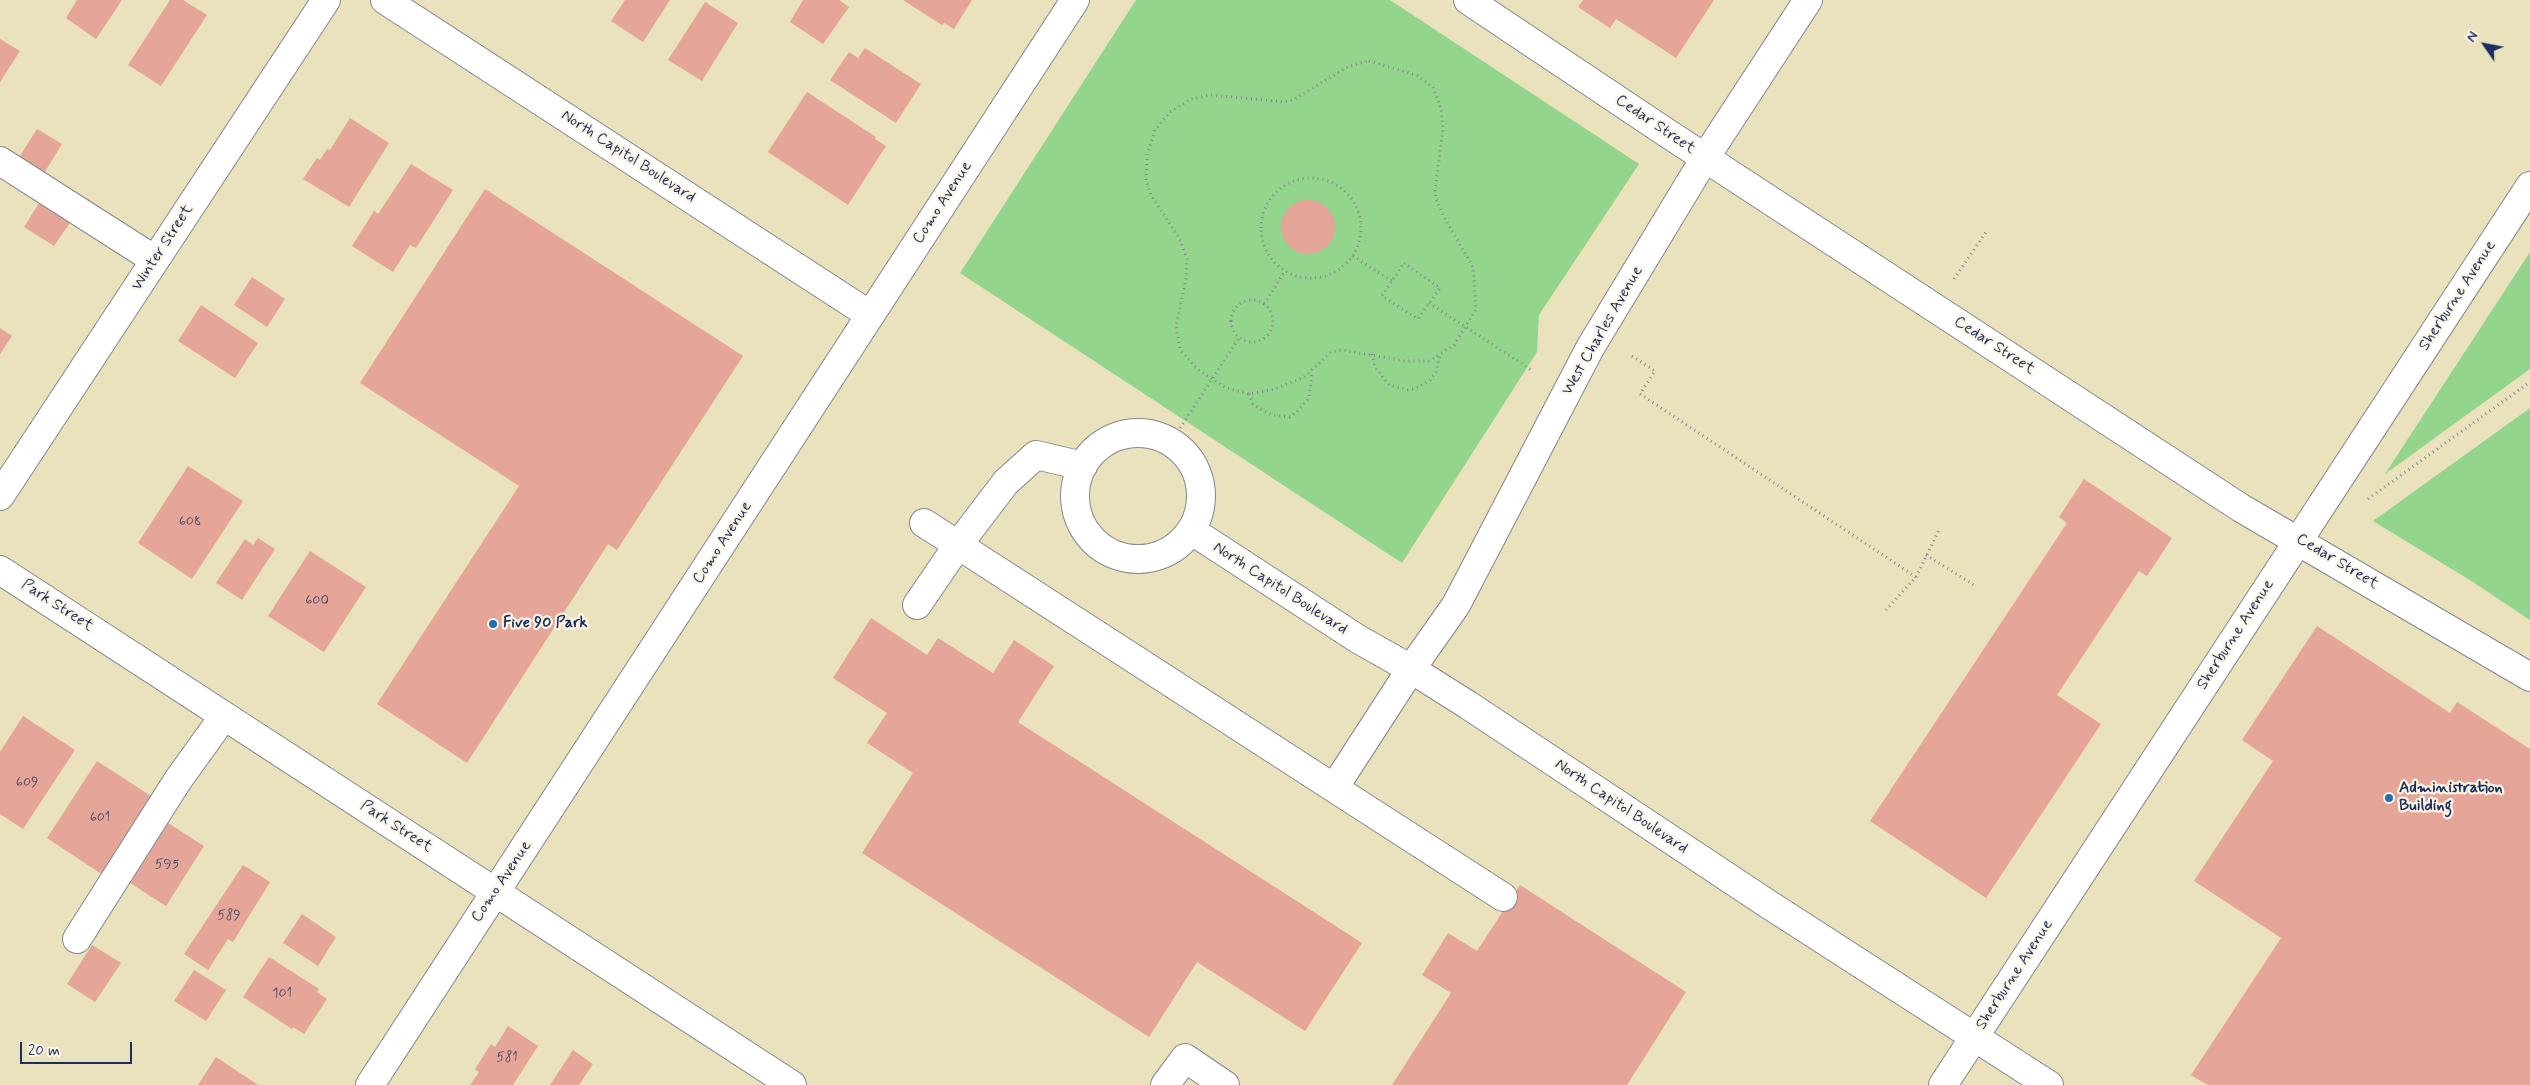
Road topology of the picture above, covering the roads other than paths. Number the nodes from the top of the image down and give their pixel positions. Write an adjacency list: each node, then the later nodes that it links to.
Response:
1 (326, 0): 9 (street, Winter Street)
2 (385, 0): 10 (street, North Capitol Boulevard)
3 (1076, 0): 10 (street, Como Avenue)
4 (1468, 0): 6 (street, Cedar Street)
5 (1808, 0): 6 (street, West Charles Avenue)
6 (1705, 158): 15 (street, Cedar Street); 19 (street, West Charles Avenue)
7 (0, 161): 9 (street)
8 (2530, 186): 15 (street, Sherburne Avenue)
9 (155, 260): 12 (street, Winter Street)
10 (870, 315): 23 (street, Como Avenue)
11 (1083, 466): 14 (street); 14 (street); 16 (street)
12 (0, 496)
13 (924, 523): 16 (street)
14 (1192, 531): 19 (street, North Capitol Boulevard)
15 (2298, 539): 20 (street, Cedar Street); 26 (street, Sherburne Avenue)
16 (958, 545): 18 (street); 22 (street)
17 (0, 570): 21 (street, Park Street)
18 (917, 605)
19 (1411, 669): 22 (street, West Charles Avenue); 26 (street, North Capitol Boulevard)
20 (2530, 676)
21 (224, 716): 23 (street, Park Street); 25 (street)
22 (1334, 788): 24 (street)
23 (495, 893): 27 (street, Como Avenue); 28 (street, Park Street)
24 (1502, 897)
25 (77, 939)
26 (1974, 1036): 31 (street, Sherburne Avenue); 32 (street, North Capitol Boulevard)
27 (370, 1085)
28 (792, 1085)
29 (1166, 1085): 30 (street)
30 (1226, 1085)
31 (1943, 1085)
32 (2049, 1085)

